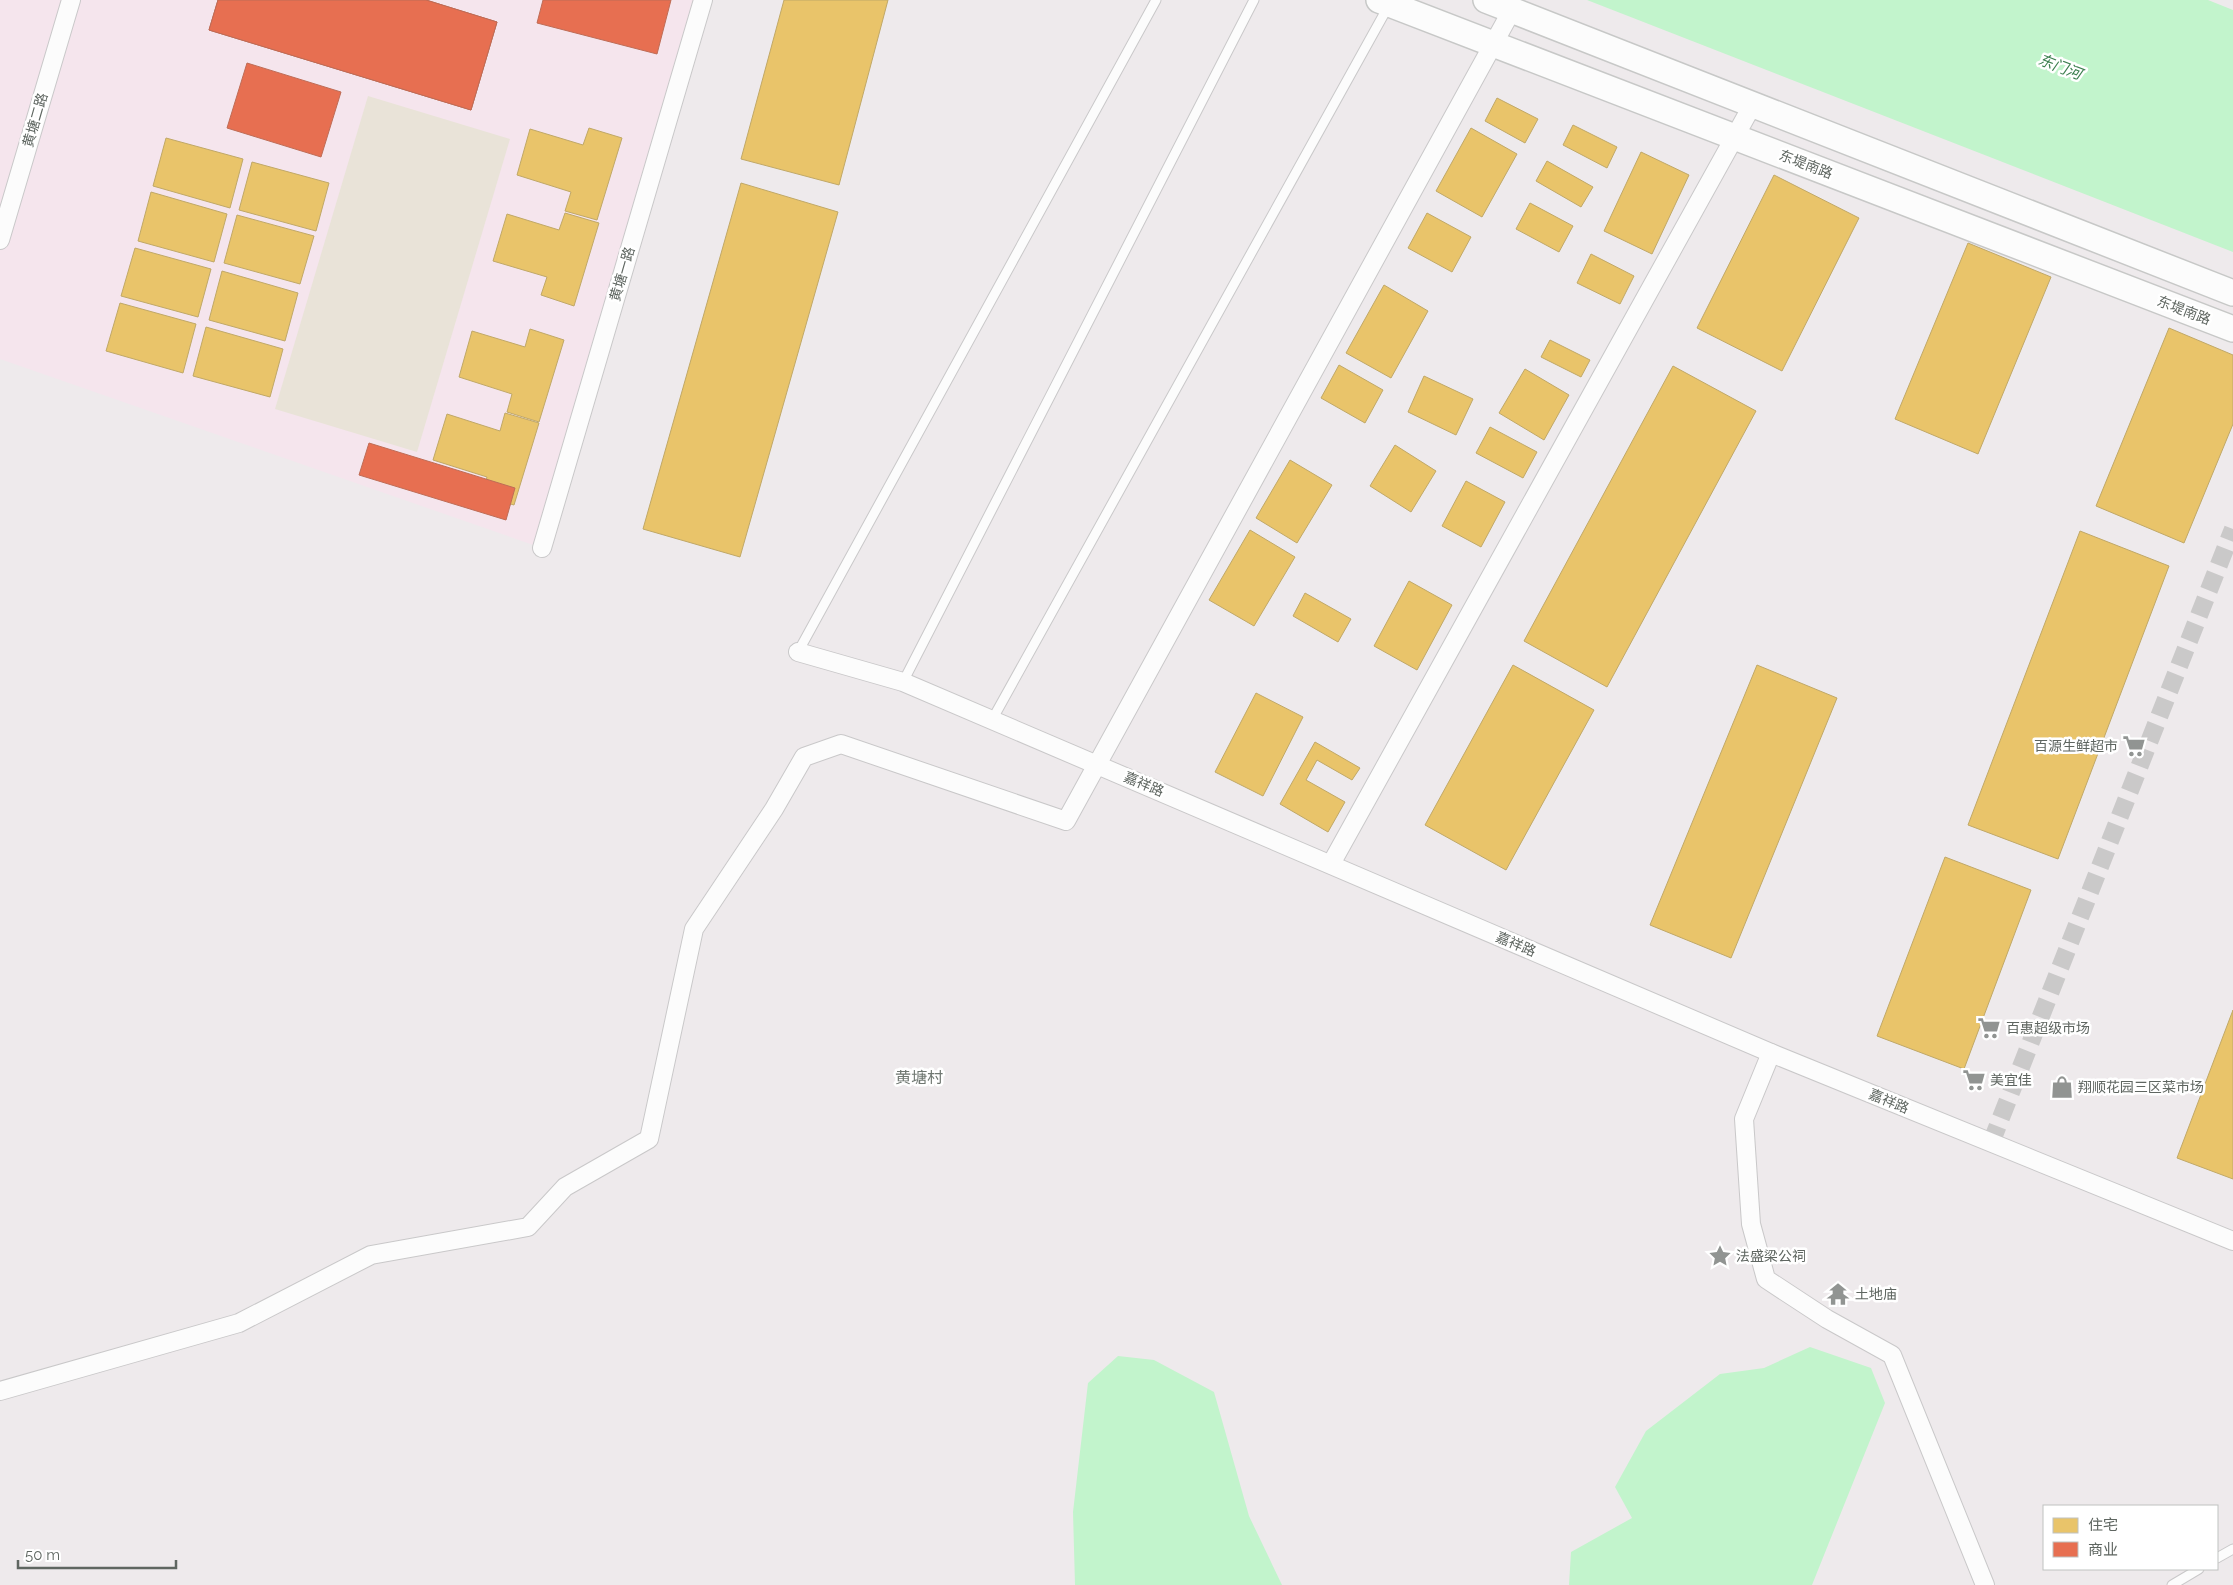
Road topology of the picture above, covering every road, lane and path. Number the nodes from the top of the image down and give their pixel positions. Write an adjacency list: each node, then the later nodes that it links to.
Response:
1 (71, 0): 11 (street, 黄塘二路)
2 (703, 0): 14 (street, 黄塘一路)
3 (1156, 0): 15 (lane)
4 (1254, 0): 16 (lane)
5 (1486, 0): 7 (main road)
6 (1384, 2): 8 (main road, 东堤南路); 17 (lane)
7 (1514, 5): 8 (street); 9 (main road)
8 (1494, 42): 10 (main road, 东堤南路); 18 (street)
9 (1753, 104): 10 (street); 12 (main road)
10 (1735, 137): 13 (main road, 东堤南路); 19 (street)
11 (0, 240)
12 (2233, 293)
13 (2233, 329)
14 (542, 548)
15 (798, 652): 16 (street, 嘉祥路)
16 (903, 682): 17 (street, 嘉祥路)
17 (992, 720): 18 (street, 嘉祥路)
18 (1099, 765): 19 (street, 嘉祥路); 22 (street)
19 (1331, 864): 20 (street, 嘉祥路)
20 (1771, 1053): 21 (street, 嘉祥路); 26 (street)
21 (2233, 1241)
22 (0, 1391)
23 (2233, 1549): 24 (lane)
24 (2218, 1557)
25 (2197, 1570): 27 (lane)
26 (1985, 1585)
27 (2172, 1585)

